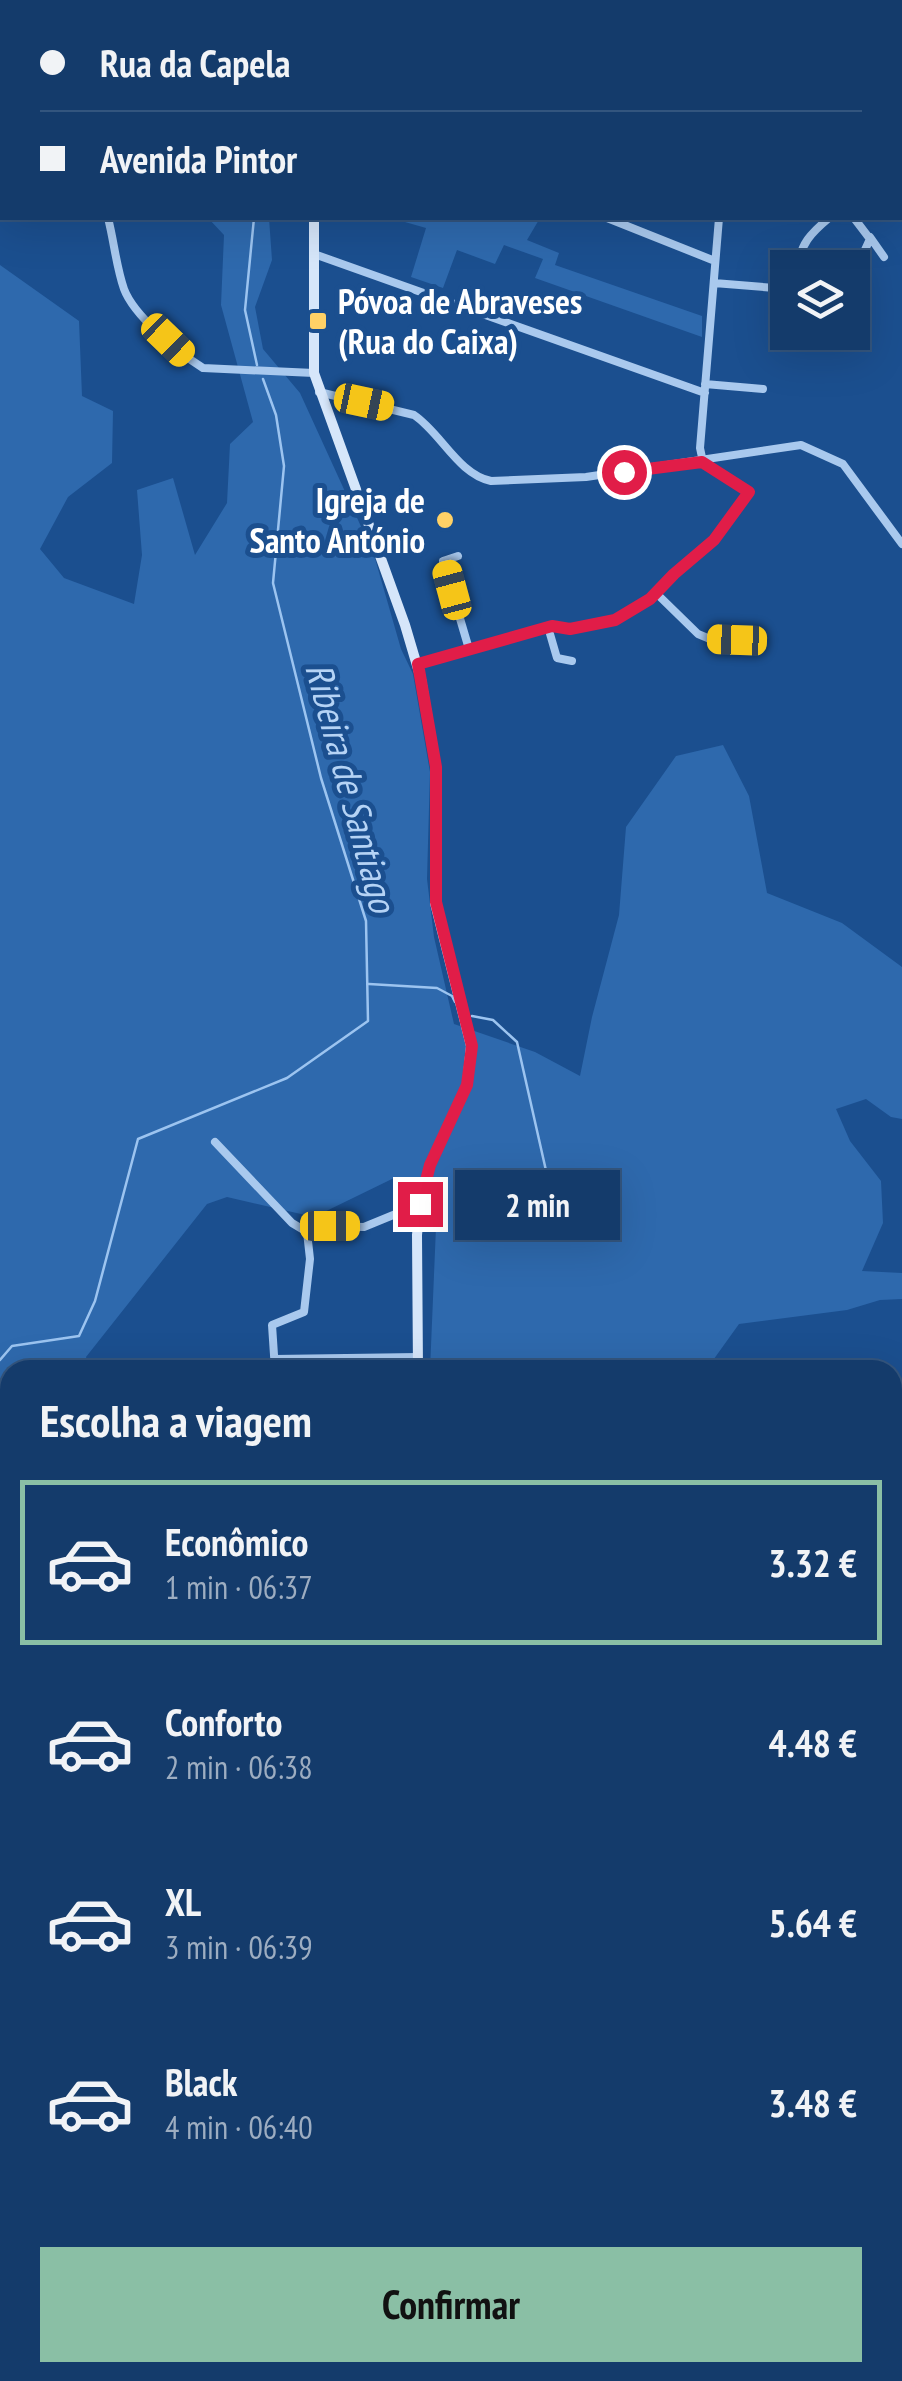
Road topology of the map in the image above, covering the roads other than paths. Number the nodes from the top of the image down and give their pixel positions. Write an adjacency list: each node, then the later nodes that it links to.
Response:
1 (108, 220): 15 (street)
2 (314, 220): 10 (street)
3 (612, 220): 12 (street)
4 (719, 220): 12 (street)
5 (826, 220): 8 (street)
6 (856, 220): 7 (street)
7 (868, 235): 9 (street); 11 (street)
8 (799, 250)
9 (862, 250)
10 (314, 254): 15 (street); 16 (street)
11 (884, 257)
12 (715, 261): 13 (street)
13 (714, 282): 14 (street); 16 (street)
14 (770, 287)
15 (314, 373): 18 (street)
16 (705, 388): 17 (street); 19 (street)
17 (762, 389)
18 (319, 392): 19 (street); 27 (street)
19 (702, 462): 20 (street); 22 (street)
20 (902, 544)
21 (458, 556): 25 (street)
22 (656, 593): 23 (street); 24 (street)
23 (548, 627): 25 (street); 26 (street)
24 (764, 640)
25 (469, 649): 27 (street)
26 (572, 661)
27 (418, 664): 29 (street)
28 (216, 1142): 30 (street)
29 (420, 1204): 30 (street); 33 (street)
30 (307, 1232): 31 (street)
31 (274, 1359): 32 (street)
32 (303, 1360)
33 (418, 1360)

